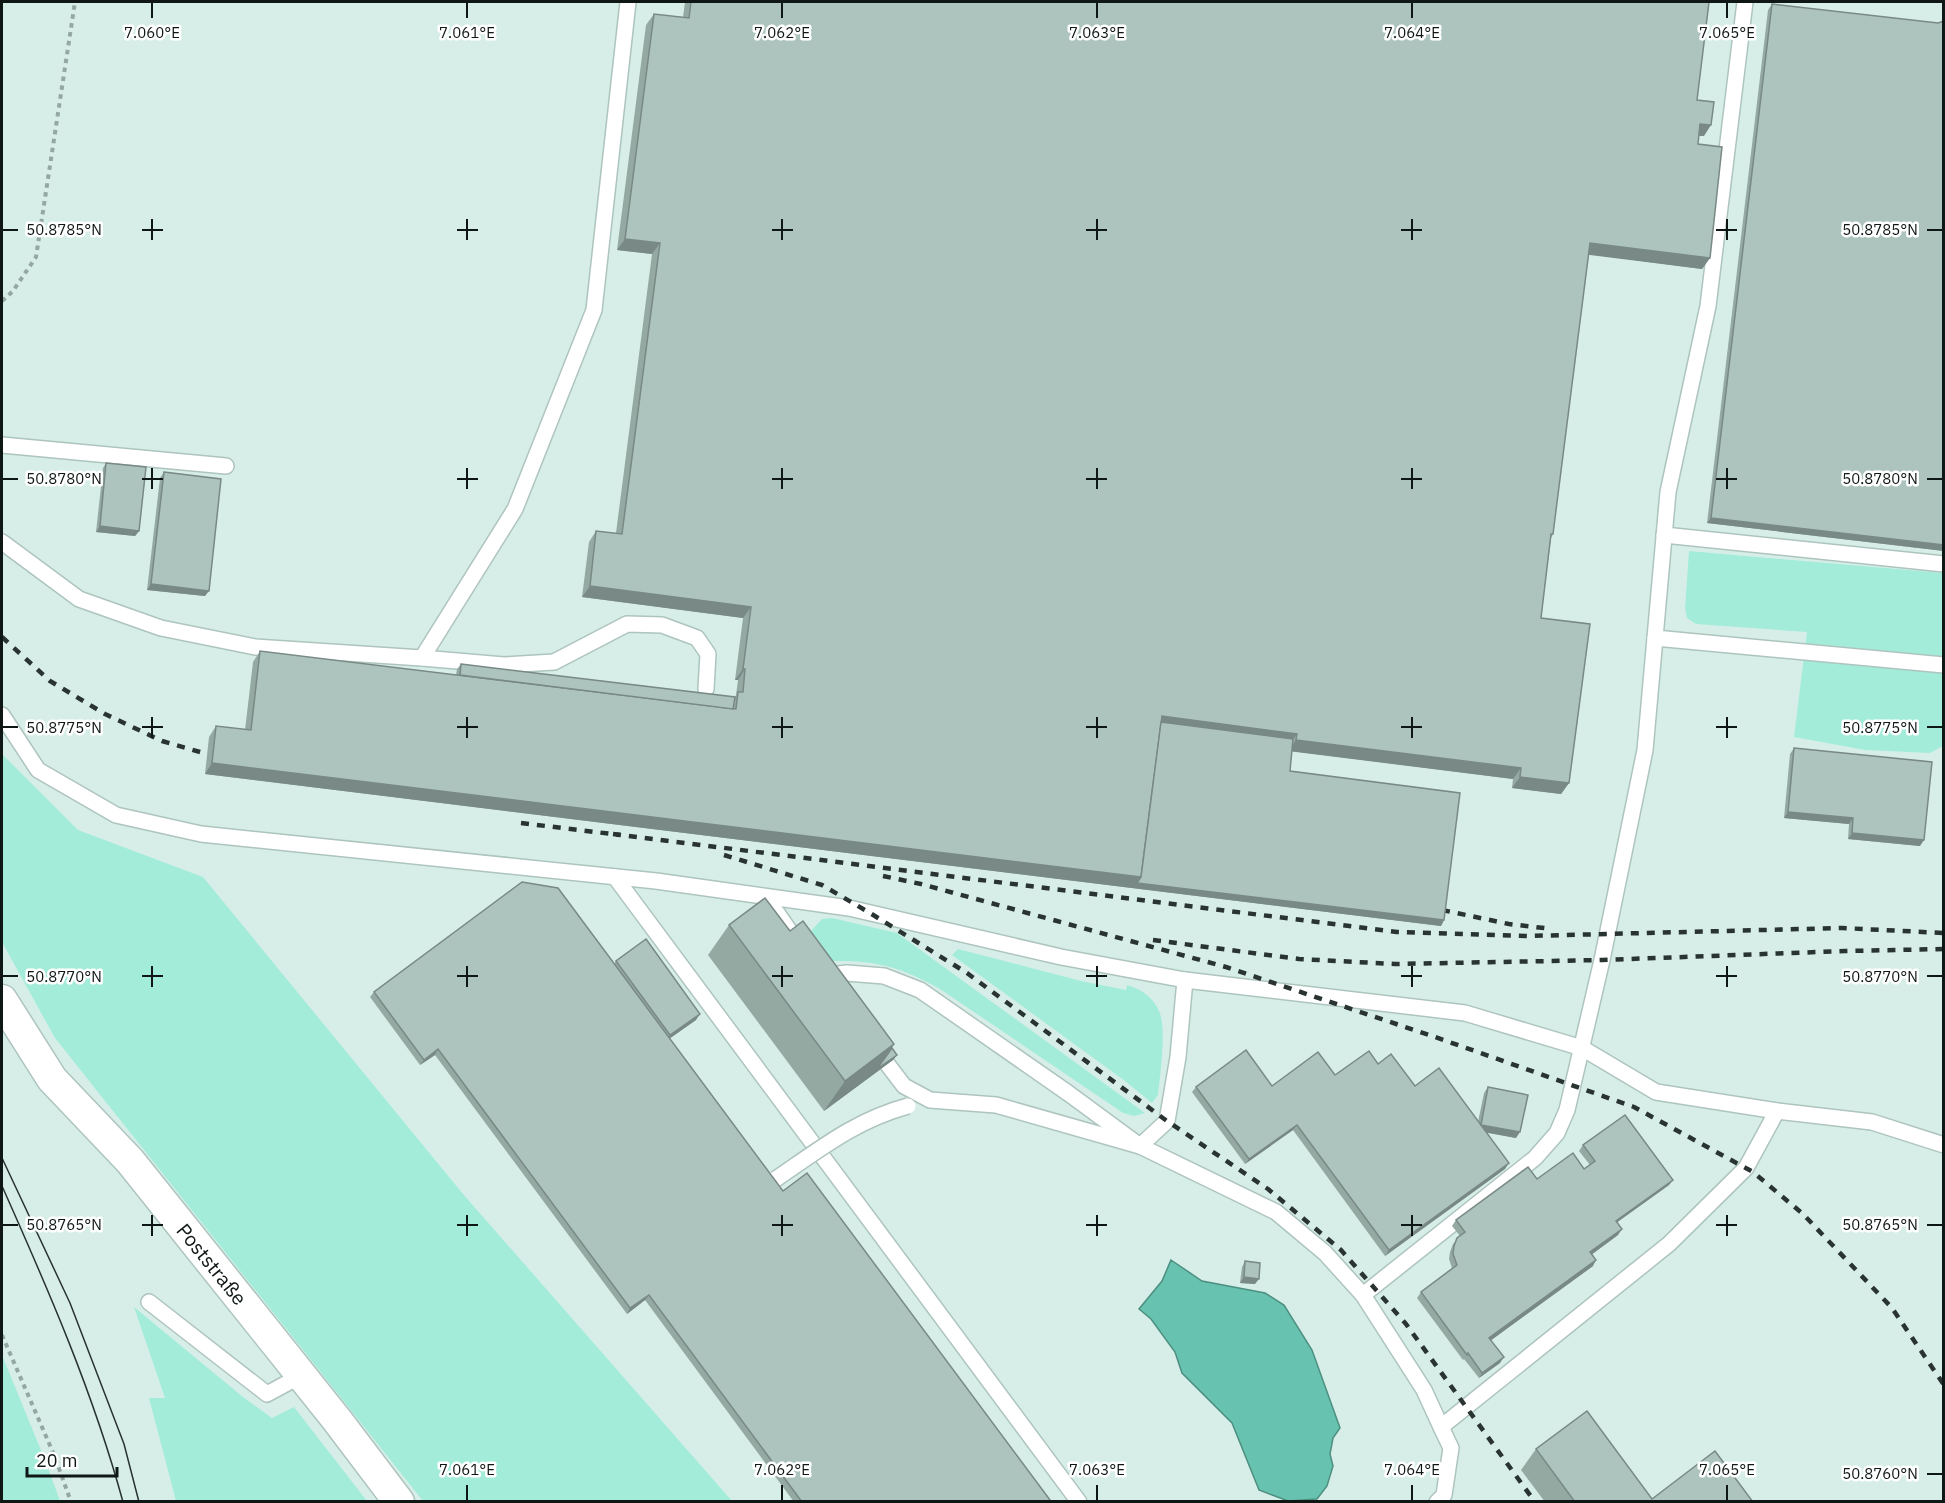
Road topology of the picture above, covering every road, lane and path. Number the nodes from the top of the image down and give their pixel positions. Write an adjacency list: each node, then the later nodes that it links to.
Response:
1 (75, 2): 4 (path)
2 (628, 2): 11 (lane)
3 (1745, 2): 7 (lane)
4 (2, 301)
5 (2, 445): 6 (lane)
6 (226, 466)
7 (1664, 535): 9 (lane); 10 (lane)
8 (2, 542): 11 (lane)
9 (1944, 564)
10 (1655, 638): 12 (lane); 22 (lane)
11 (422, 658): 13 (lane)
12 (1944, 666)
13 (706, 689)
14 (2, 715): 15 (lane)
15 (615, 877): 16 (lane); 35 (lane)
16 (766, 897): 18 (lane); 19 (lane)
17 (803, 979): 26 (lane)
18 (1185, 980): 22 (lane); 26 (lane)
19 (830, 988)
20 (2, 1000): 31 (street, Poststraße)
21 (868, 1039): 23 (lane)
22 (1582, 1048): 24 (lane); 28 (lane)
23 (930, 1100): 26 (lane); 27 (lane, bridge)
24 (1778, 1111): 25 (lane); 32 (lane)
25 (1944, 1145)
26 (1140, 1146): 28 (lane)
27 (776, 1179)
28 (1363, 1295): 32 (lane)
29 (149, 1302): 31 (lane)
30 (2, 1335): 33 (path)
31 (302, 1375): 34 (street, Poststraße)
32 (1441, 1427): 36 (lane)
33 (71, 1502)
34 (399, 1502)
35 (1079, 1502)
36 (1437, 1502)

